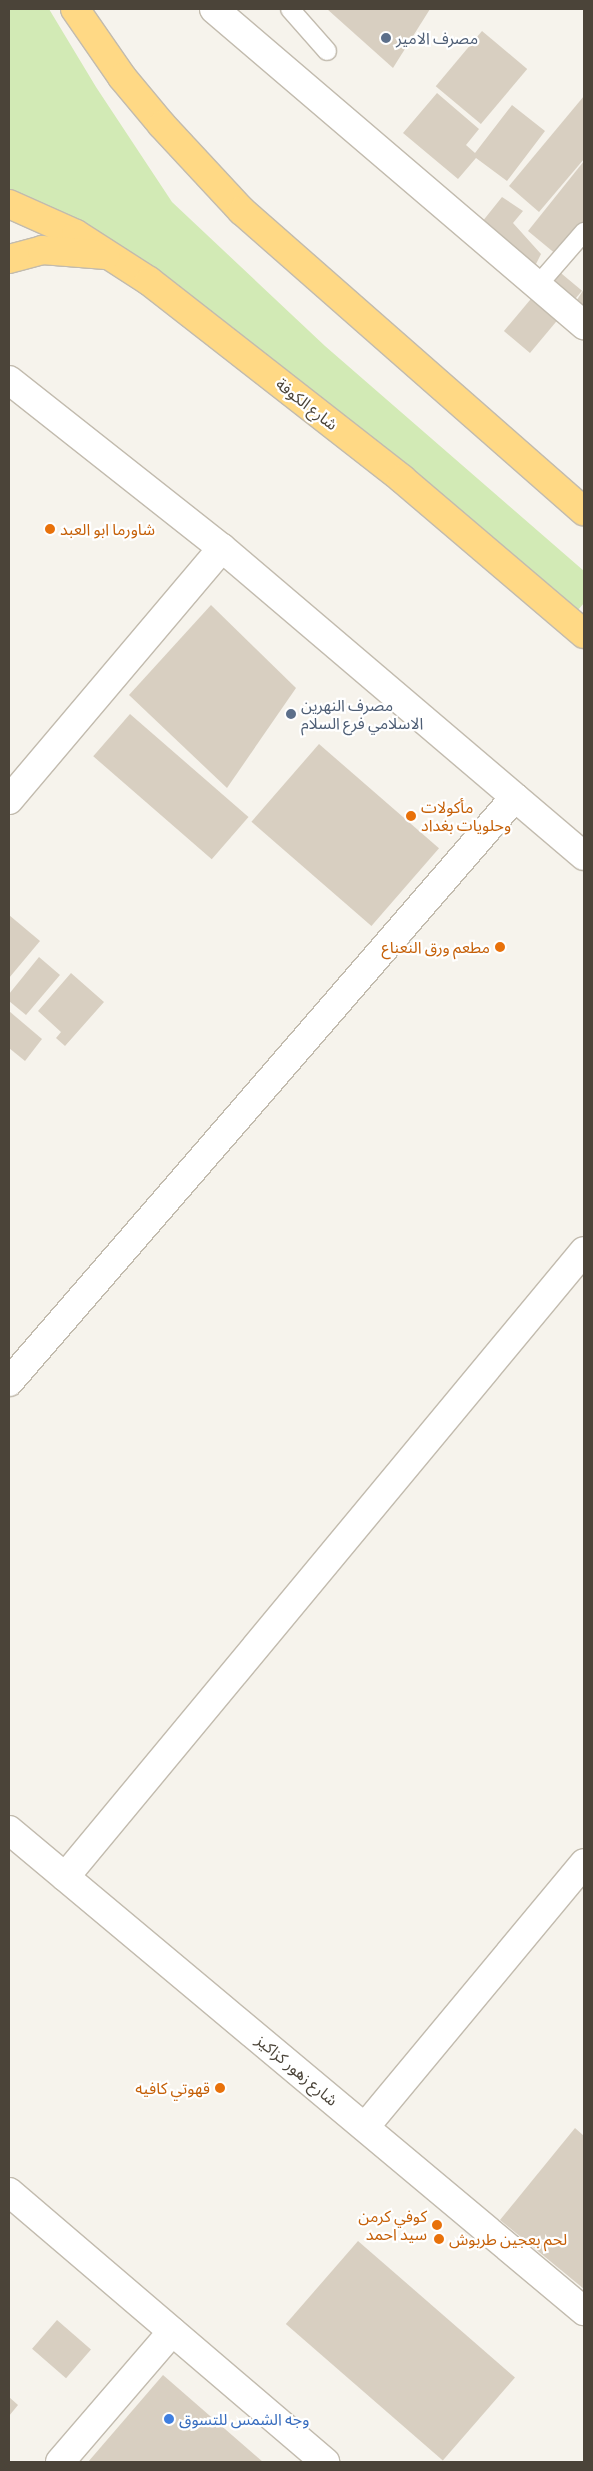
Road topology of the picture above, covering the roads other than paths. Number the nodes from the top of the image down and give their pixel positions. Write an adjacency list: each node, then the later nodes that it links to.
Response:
1 (75, 9): 12 (highway)
2 (214, 9): 9 (street)
3 (290, 9): 4 (lane)
4 (327, 51)
5 (9, 204): 7 (highway, شارع الكوفة)
6 (584, 232): 9 (lane)
7 (113, 256): 8 (highway); 14 (highway, شارع الكوفة)
8 (9, 259)
9 (537, 286): 10 (street)
10 (584, 325)
11 (9, 380): 13 (street)
12 (584, 511)
13 (222, 548): 15 (street); 16 (street)
14 (584, 634)
15 (514, 797): 17 (street); 19 (street)
16 (9, 800)
17 (584, 856)
18 (584, 1251): 22 (street)
19 (9, 1382)
20 (9, 1830): 22 (street, شارع زهور كزاكيز)
21 (584, 1863): 23 (street)
22 (65, 1877): 23 (street, شارع زهور كزاكيز)
23 (365, 2128): 25 (street, شارع زهور كزاكيز)
24 (9, 2192): 26 (street)
25 (584, 2311)
26 (172, 2332): 27 (street); 28 (street)
27 (60, 2462)
28 (325, 2462)

